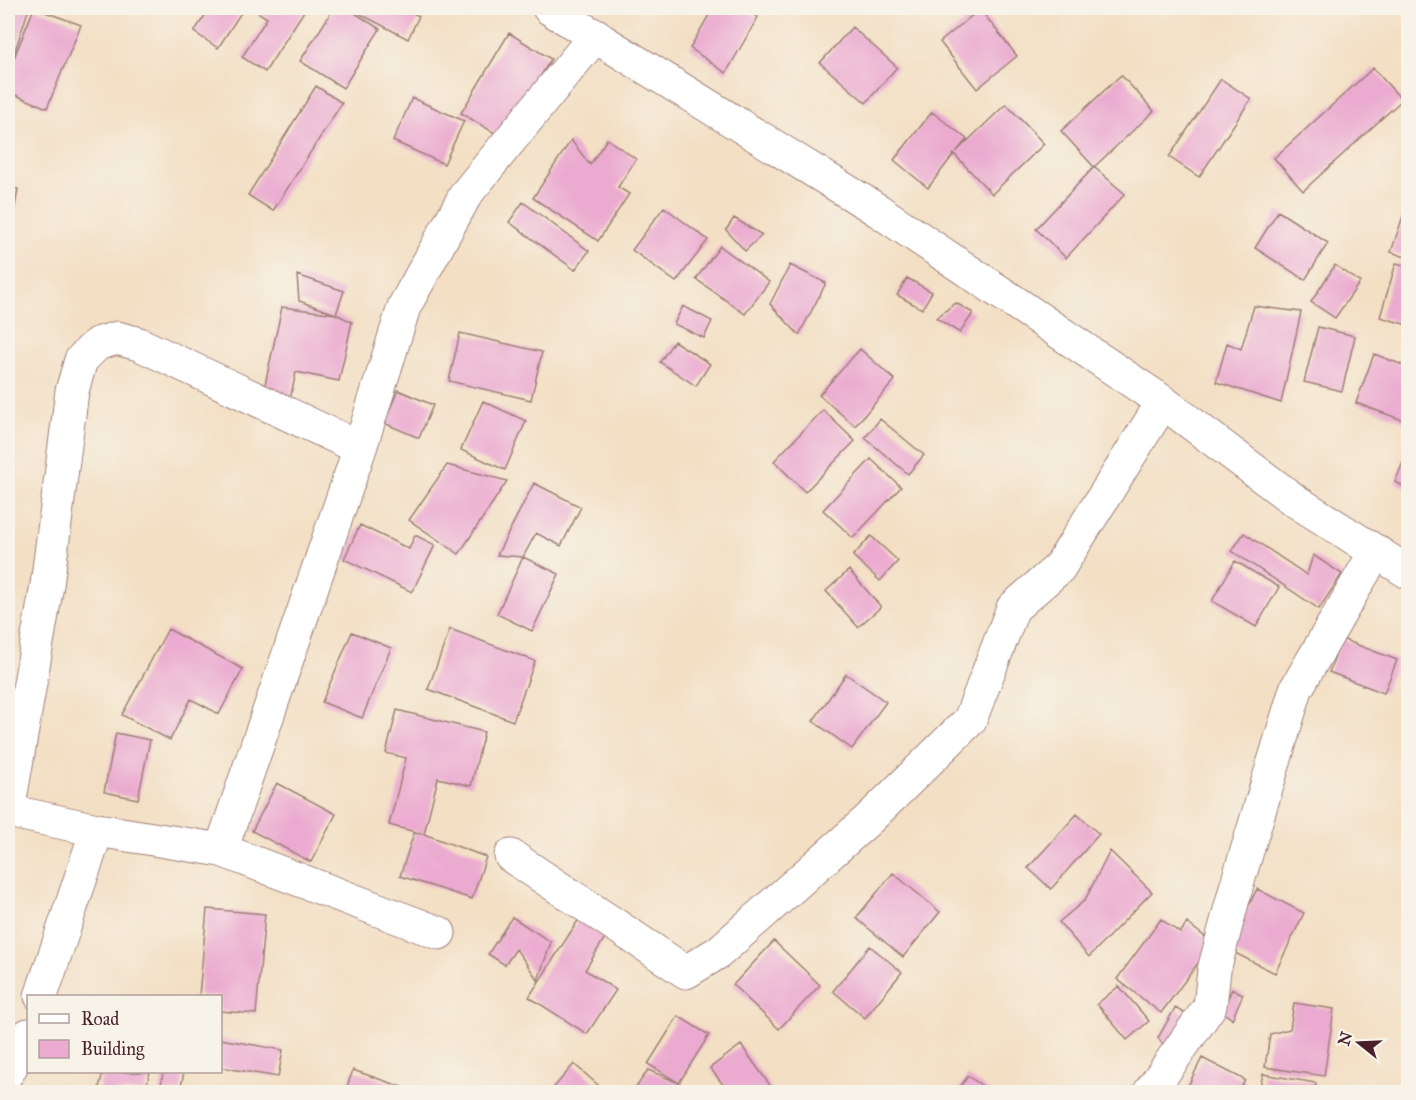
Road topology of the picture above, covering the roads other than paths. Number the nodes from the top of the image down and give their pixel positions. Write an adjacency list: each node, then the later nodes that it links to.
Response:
1 (549, 8): 2 (street)
2 (596, 36): 3 (street); 4 (street)
3 (1163, 402): 5 (street); 10 (street)
4 (360, 448): 7 (street); 9 (street)
5 (1376, 550): 6 (street); 15 (street)
6 (1408, 572)
7 (8, 811): 8 (street)
8 (97, 830): 9 (street); 12 (street)
9 (221, 850): 11 (street)
10 (512, 856)
11 (439, 933)
12 (41, 995)
13 (27, 1037): 14 (street)
14 (8, 1072)
15 (1150, 1092)

